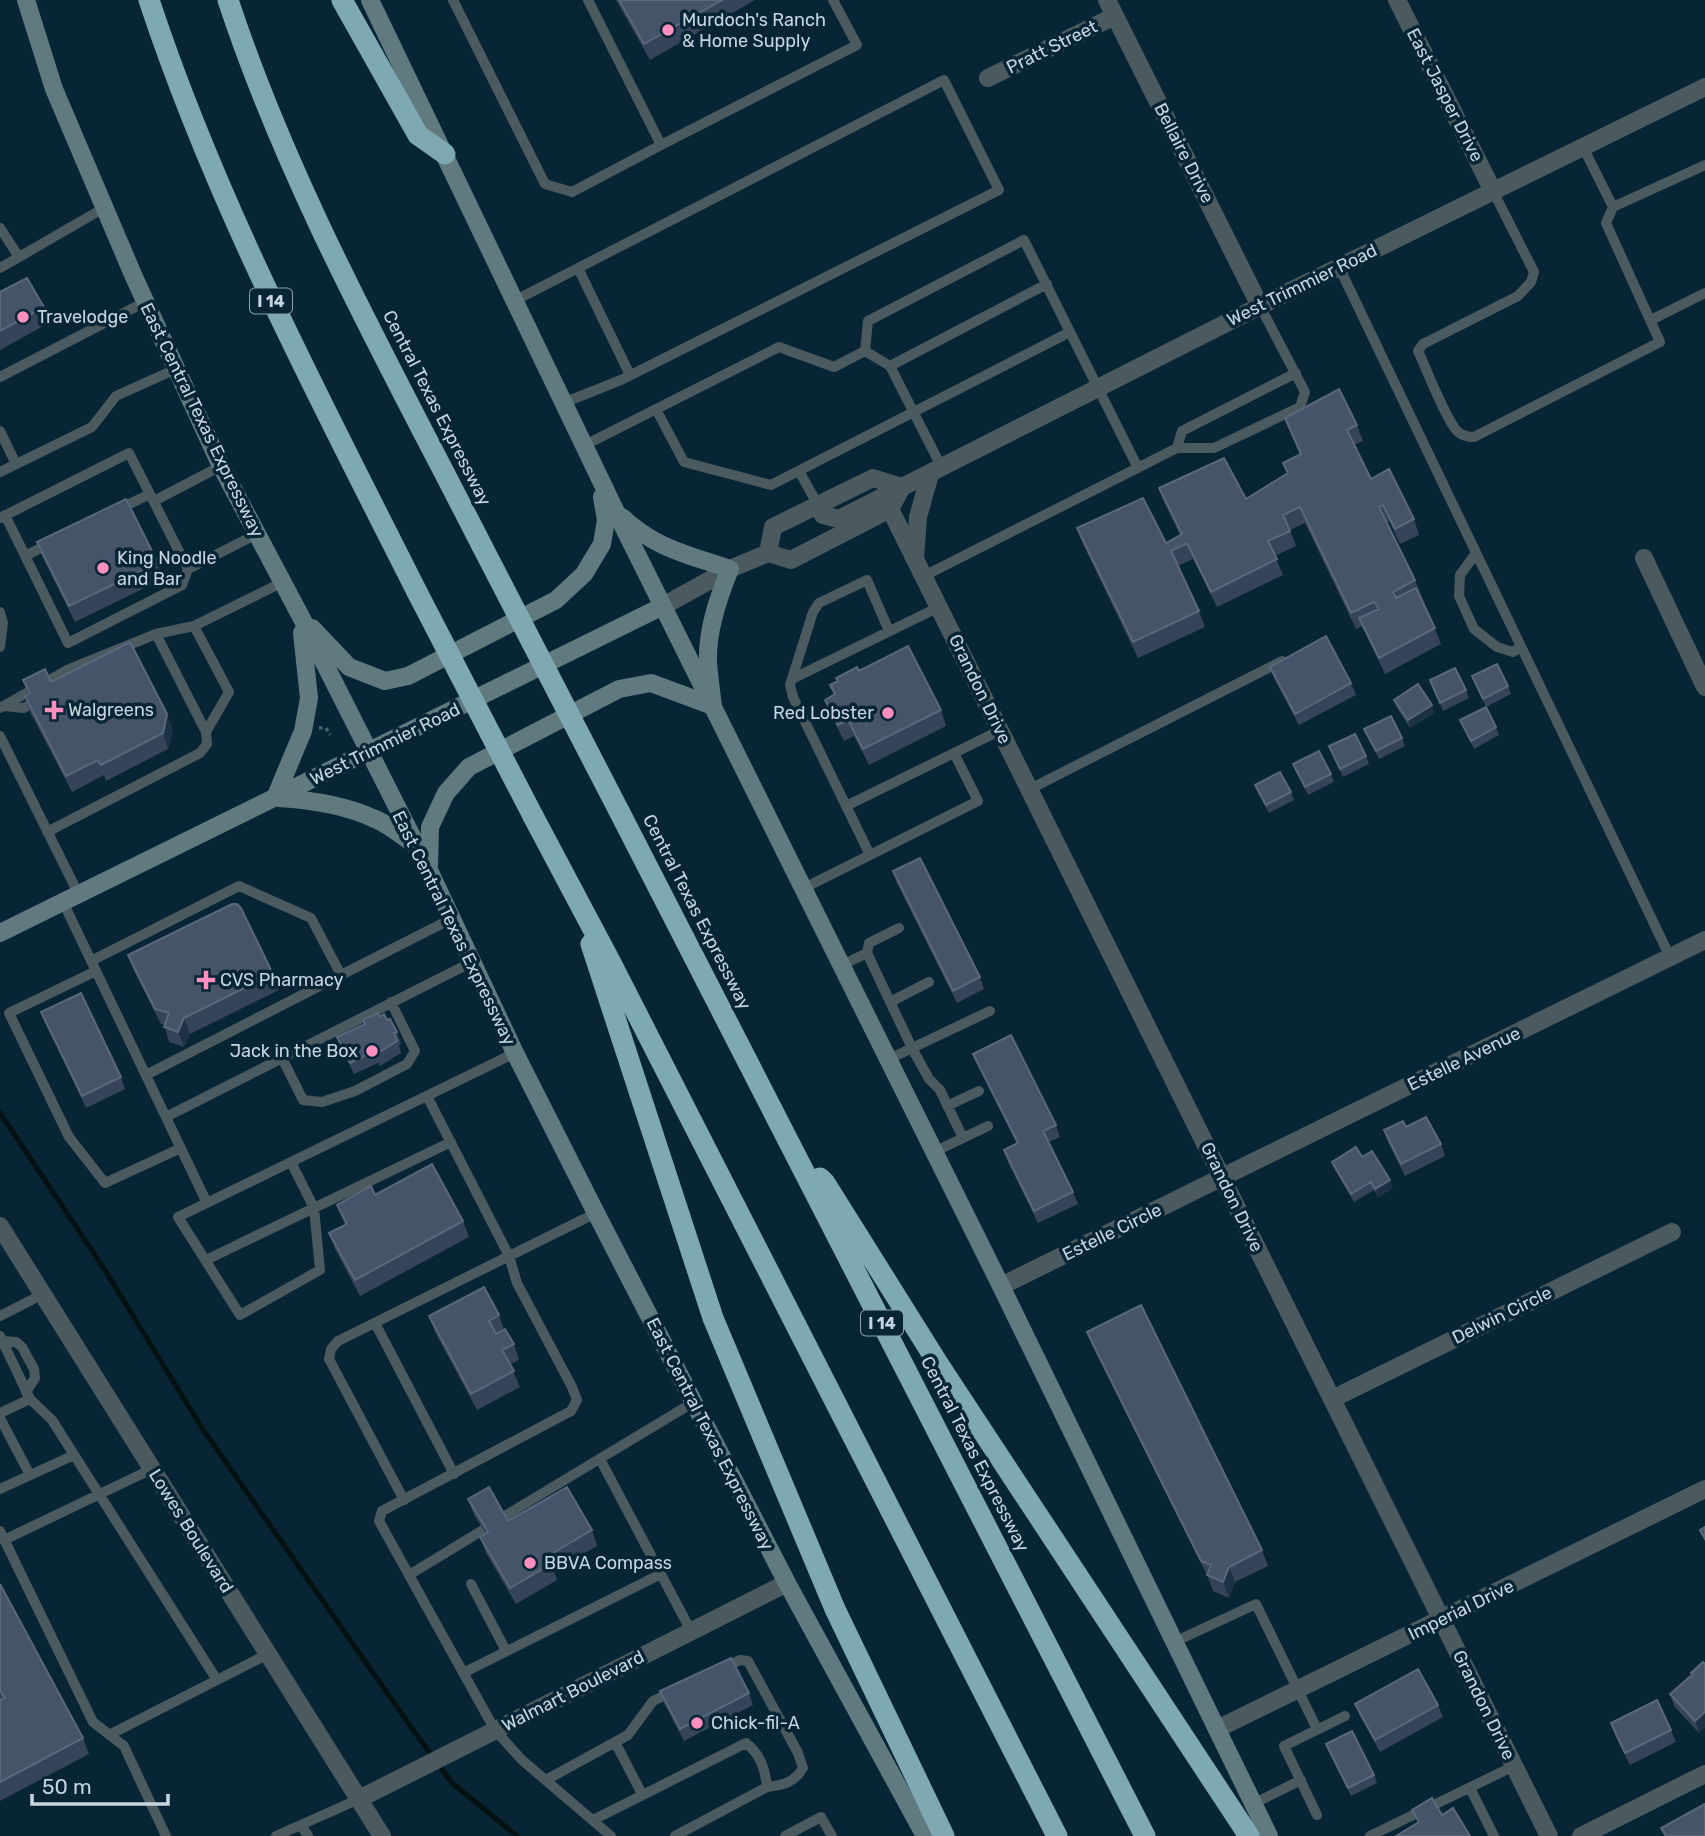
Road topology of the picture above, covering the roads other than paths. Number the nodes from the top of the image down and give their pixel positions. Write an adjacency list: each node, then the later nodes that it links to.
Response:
1 (26, 0): 19 (main road, East Central Texas Expressway)
2 (149, 0): 100 (highway, I 14, bridge)
3 (228, 0): 130 (highway, Central Texas Expressway / I 14, bridge)
4 (342, 0): 15 (highway)
5 (370, 0): 15 (main road)
6 (453, 0): 13 (lane)
7 (588, 0): 13 (lane)
8 (833, 0): 13 (lane)
9 (1397, 0): 17 (street, East Jasper Drive)
10 (1111, 8): 11 (street, Pratt Street); 29 (street, Bellaire Drive)
11 (988, 78)
12 (1704, 90): 14 (street, West Trimmier Road)
13 (661, 145)
14 (1583, 147): 17 (street, West Trimmier Road); 18 (lane)
15 (445, 154): 27 (main road)
16 (1705, 165): 18 (lane)
17 (1493, 191): 22 (street, West Trimmier Road); 30 (lane)
18 (1613, 207): 30 (lane)
19 (104, 208): 21 (lane); 28 (main road, East Central Texas Expressway)
20 (0, 229): 21 (lane)
21 (19, 257): 23 (lane)
22 (1339, 267): 29 (street, West Trimmier Road); 62 (lane)
23 (0, 268)
24 (578, 268): 27 (lane); 36 (lane); 36 (lane)
25 (1047, 284): 31 (lane); 32 (lane); 33 (lane)
26 (1705, 293): 30 (lane)
27 (514, 301): 39 (main road)
28 (145, 302): 34 (main road, East Central Texas Expressway); 37 (lane)
29 (1260, 306): 35 (lane); 38 (street, West Trimmier Road)
30 (1651, 320)
31 (1070, 332): 38 (lane); 41 (lane)
32 (865, 351): 33 (lane); 40 (lane)
33 (890, 366): 41 (lane)
34 (176, 369): 45 (lane); 46 (main road, East Central Texas Expressway)
35 (1296, 373): 44 (lane); 44 (lane)
36 (630, 375): 39 (lane)
37 (0, 377)
38 (1099, 388): 47 (lane); 49 (street, West Trimmier Road)
39 (563, 403): 43 (main road)
40 (657, 411): 43 (lane); 48 (lane)
41 (914, 413): 48 (lane); 49 (lane)
42 (0, 430): 45 (lane)
43 (585, 446): 51 (main road)
44 (1177, 448): 47 (lane)
45 (16, 464): 50 (lane)
46 (220, 466): 53 (lane); 59 (main road, East Central Texas Expressway)
47 (1138, 468): 68 (lane)
48 (799, 471): 54 (lane)
49 (936, 471): 52 (street, West Trimmier Road); 64 (street)
50 (0, 472)
51 (598, 473): 56 (main road); 73 (main road)
52 (902, 487): 54 (street); 55 (street)
53 (152, 498): 57 (lane); 58 (lane); 66 (lane)
54 (818, 505): 61 (street)
55 (890, 509): 61 (street, West Trimmier Road); 64 (street, Grandon Drive)
56 (615, 510): 67 (main road); 70 (main road)
57 (113, 512)
58 (2, 517): 63 (lane)
59 (257, 534): 66 (lane); 69 (main road, East Central Texas Expressway)
60 (62, 538): 63 (lane)
61 (768, 553): 67 (street, West Trimmier Road)
62 (1476, 553): 77 (lane); 77 (lane)
63 (25, 556): 66 (lane)
64 (915, 558): 68 (street, Grandon Drive)
65 (1644, 558): 83 (street)
66 (188, 569)
67 (730, 569): 70 (street, West Trimmier Road); 85 (main road)
68 (924, 576): 71 (street, Grandon Drive)
69 (283, 582): 73 (main road, East Central Texas Expressway); 74 (lane)
70 (663, 606): 85 (main road); 90 (main road, West Trimmier Road)
71 (939, 607): 75 (lane); 87 (street, Grandon Drive)
72 (0, 612): 78 (lane)
73 (300, 615): 90 (main road, East Central Texas Expressway); 93 (main road)
74 (194, 626): 76 (lane); 88 (lane)
75 (889, 631): 81 (lane); 81 (lane)
76 (156, 634): 80 (lane); 88 (lane)
77 (1521, 646): 107 (lane)
78 (0, 647)
79 (1292, 656): 92 (lane)
80 (67, 670): 82 (lane); 86 (lane)
81 (792, 679): 94 (lane)
82 (61, 687)
83 (1705, 687)
84 (33, 703): 86 (lane)
85 (713, 706): 98 (main road); 99 (main road)
86 (2, 707)
87 (1001, 730): 91 (lane); 92 (street, Grandon Drive)
88 (206, 732): 95 (lane)
89 (0, 736): 95 (lane)
90 (368, 753): 93 (main road, West Trimmier Road); 96 (main road, East Central Texas Expressway)
91 (954, 753): 94 (lane); 97 (lane)
92 (1030, 789): 132 (street, Grandon Drive)
93 (275, 798): 96 (main road); 101 (main road, West Trimmier Road)
94 (846, 806): 97 (lane)
95 (47, 832): 101 (lane)
96 (415, 845): 98 (main road, East Central Texas Expressway)
97 (870, 855): 99 (lane)
98 (429, 870): 102 (main road, East Central Texas Expressway)
99 (804, 888): 109 (main road)
100 (576, 895): 202 (highway); 203 (highway, I 14)
101 (71, 898): 104 (main road, West Trimmier Road); 110 (lane)
102 (452, 919): 108 (main road, East Central Texas Expressway); 111 (lane)
103 (899, 928): 106 (lane)
104 (0, 933)
105 (1705, 940): 107 (street, Estelle Avenue)
106 (867, 953): 109 (lane); 114 (lane)
107 (1670, 957): 132 (street, Estelle Avenue)
108 (472, 962): 113 (lane); 117 (main road, East Central Texas Expressway)
109 (842, 965): 119 (main road)
110 (93, 966): 111 (lane); 120 (lane); 128 (lane)
111 (341, 975): 120 (lane)
112 (929, 982): 114 (lane)
113 (391, 1002): 118 (lane); 118 (lane)
114 (890, 1002): 116 (lane)
115 (990, 1011): 116 (lane)
116 (912, 1048): 119 (lane); 123 (lane)
117 (515, 1053): 122 (lane); 135 (main road, East Central Texas Expressway)
118 (282, 1058): 124 (lane)
119 (889, 1059): 129 (main road)
120 (146, 1075): 124 (lane)
121 (979, 1091): 123 (lane)
122 (427, 1096): 127 (lane); 131 (lane)
123 (947, 1106): 126 (lane)
124 (166, 1117): 128 (lane)
125 (988, 1126): 126 (lane)
126 (963, 1138): 129 (lane)
127 (451, 1142): 134 (lane); 138 (lane)
128 (181, 1148): 133 (lane)
129 (934, 1152): 140 (main road)
130 (797, 1157): 204 (highway, Central Texas Expressway / I 14); 205 (highway)
131 (291, 1161): 133 (lane); 134 (lane)
132 (1222, 1177): 140 (street, Estelle Circle); 146 (street, Grandon Drive)
133 (207, 1202): 139 (lane)
134 (314, 1208): 139 (lane); 139 (lane)
135 (596, 1213): 138 (lane); 147 (main road, East Central Texas Expressway)
136 (0, 1226): 141 (street, Lowes Boulevard)
137 (1672, 1232): 146 (street, Delwin Circle)
138 (509, 1256): 143 (lane); 152 (lane)
139 (206, 1260)
140 (1001, 1286): 167 (main road)
141 (43, 1294): 142 (lane); 151 (street, Lowes Boulevard)
142 (0, 1316)
143 (375, 1323): 152 (lane); 157 (lane)
144 (1, 1338): 145 (lane); 145 (lane)
145 (28, 1396): 148 (lane); 149 (lane)
146 (1332, 1399): 165 (street, Grandon Drive)
147 (694, 1402): 150 (lane); 163 (main road, East Central Texas Expressway)
148 (0, 1415): 153 (lane)
149 (74, 1455): 153 (lane); 156 (lane)
150 (600, 1459): 158 (lane); 162 (lane)
151 (152, 1469): 156 (lane); 169 (street, Lowes Boulevard)
152 (454, 1474): 157 (lane)
153 (30, 1475): 154 (lane)
154 (0, 1489)
155 (1705, 1489): 165 (street, Imperial Drive)
156 (99, 1494): 160 (lane); 172 (lane)
157 (404, 1500): 161 (lane)
158 (503, 1517)
159 (483, 1530): 161 (lane)
160 (2, 1535): 179 (lane)
161 (408, 1574): 171 (lane)
162 (661, 1574): 166 (lane); 168 (lane)
163 (787, 1583): 166 (street, Walmart Boulevard); 201 (main road, East Central Texas Expressway)
164 (471, 1584): 168 (lane)
165 (1442, 1620): 174 (street, Imperial Drive); 181 (street, Grandon Drive)
166 (691, 1631): 177 (street, Walmart Boulevard)
167 (1174, 1642): 174 (lane); 176 (main road)
168 (506, 1651): 171 (lane)
169 (268, 1654): 172 (lane); 188 (street, Lowes Boulevard)
170 (715, 1672): 185 (lane)
171 (463, 1673): 177 (lane)
172 (218, 1680): 179 (lane)
173 (678, 1689): 180 (lane)
174 (1298, 1690): 176 (street, Imperial Drive); 178 (lane)
175 (1345, 1716): 178 (lane)
176 (1217, 1729): 189 (main road)
177 (495, 1730): 183 (lane); 188 (street, Walmart Boulevard)
178 (1317, 1730): 184 (lane)
179 (109, 1735): 193 (lane)
180 (615, 1742): 183 (lane); 187 (lane)
181 (1514, 1766): 186 (lane); 209 (street, Grandon Drive)
182 (1705, 1774): 210 (street)
183 (546, 1780): 191 (lane)
184 (1301, 1780): 189 (lane); 190 (lane)
185 (767, 1787): 187 (lane); 198 (lane)
186 (1470, 1788): 207 (lane); 208 (lane)
187 (642, 1794): 191 (lane)
188 (359, 1799): 192 (lane); 196 (street, Lowes Boulevard)
189 (1254, 1804): 206 (main road)
190 (1317, 1815)
191 (593, 1820): 197 (lane)
192 (301, 1825): 194 (lane); 195 (lane)
193 (166, 1836)
194 (276, 1836)
195 (307, 1836)
196 (382, 1836)
197 (611, 1836)
198 (675, 1836)
199 (785, 1836): 200 (lane)
200 (832, 1836)
201 (925, 1836)
202 (944, 1836)
203 (1057, 1836)
204 (1144, 1836)
205 (1249, 1836)
206 (1269, 1836)
207 (1370, 1836)
208 (1494, 1836)
209 (1549, 1836)
210 (1581, 1836)

